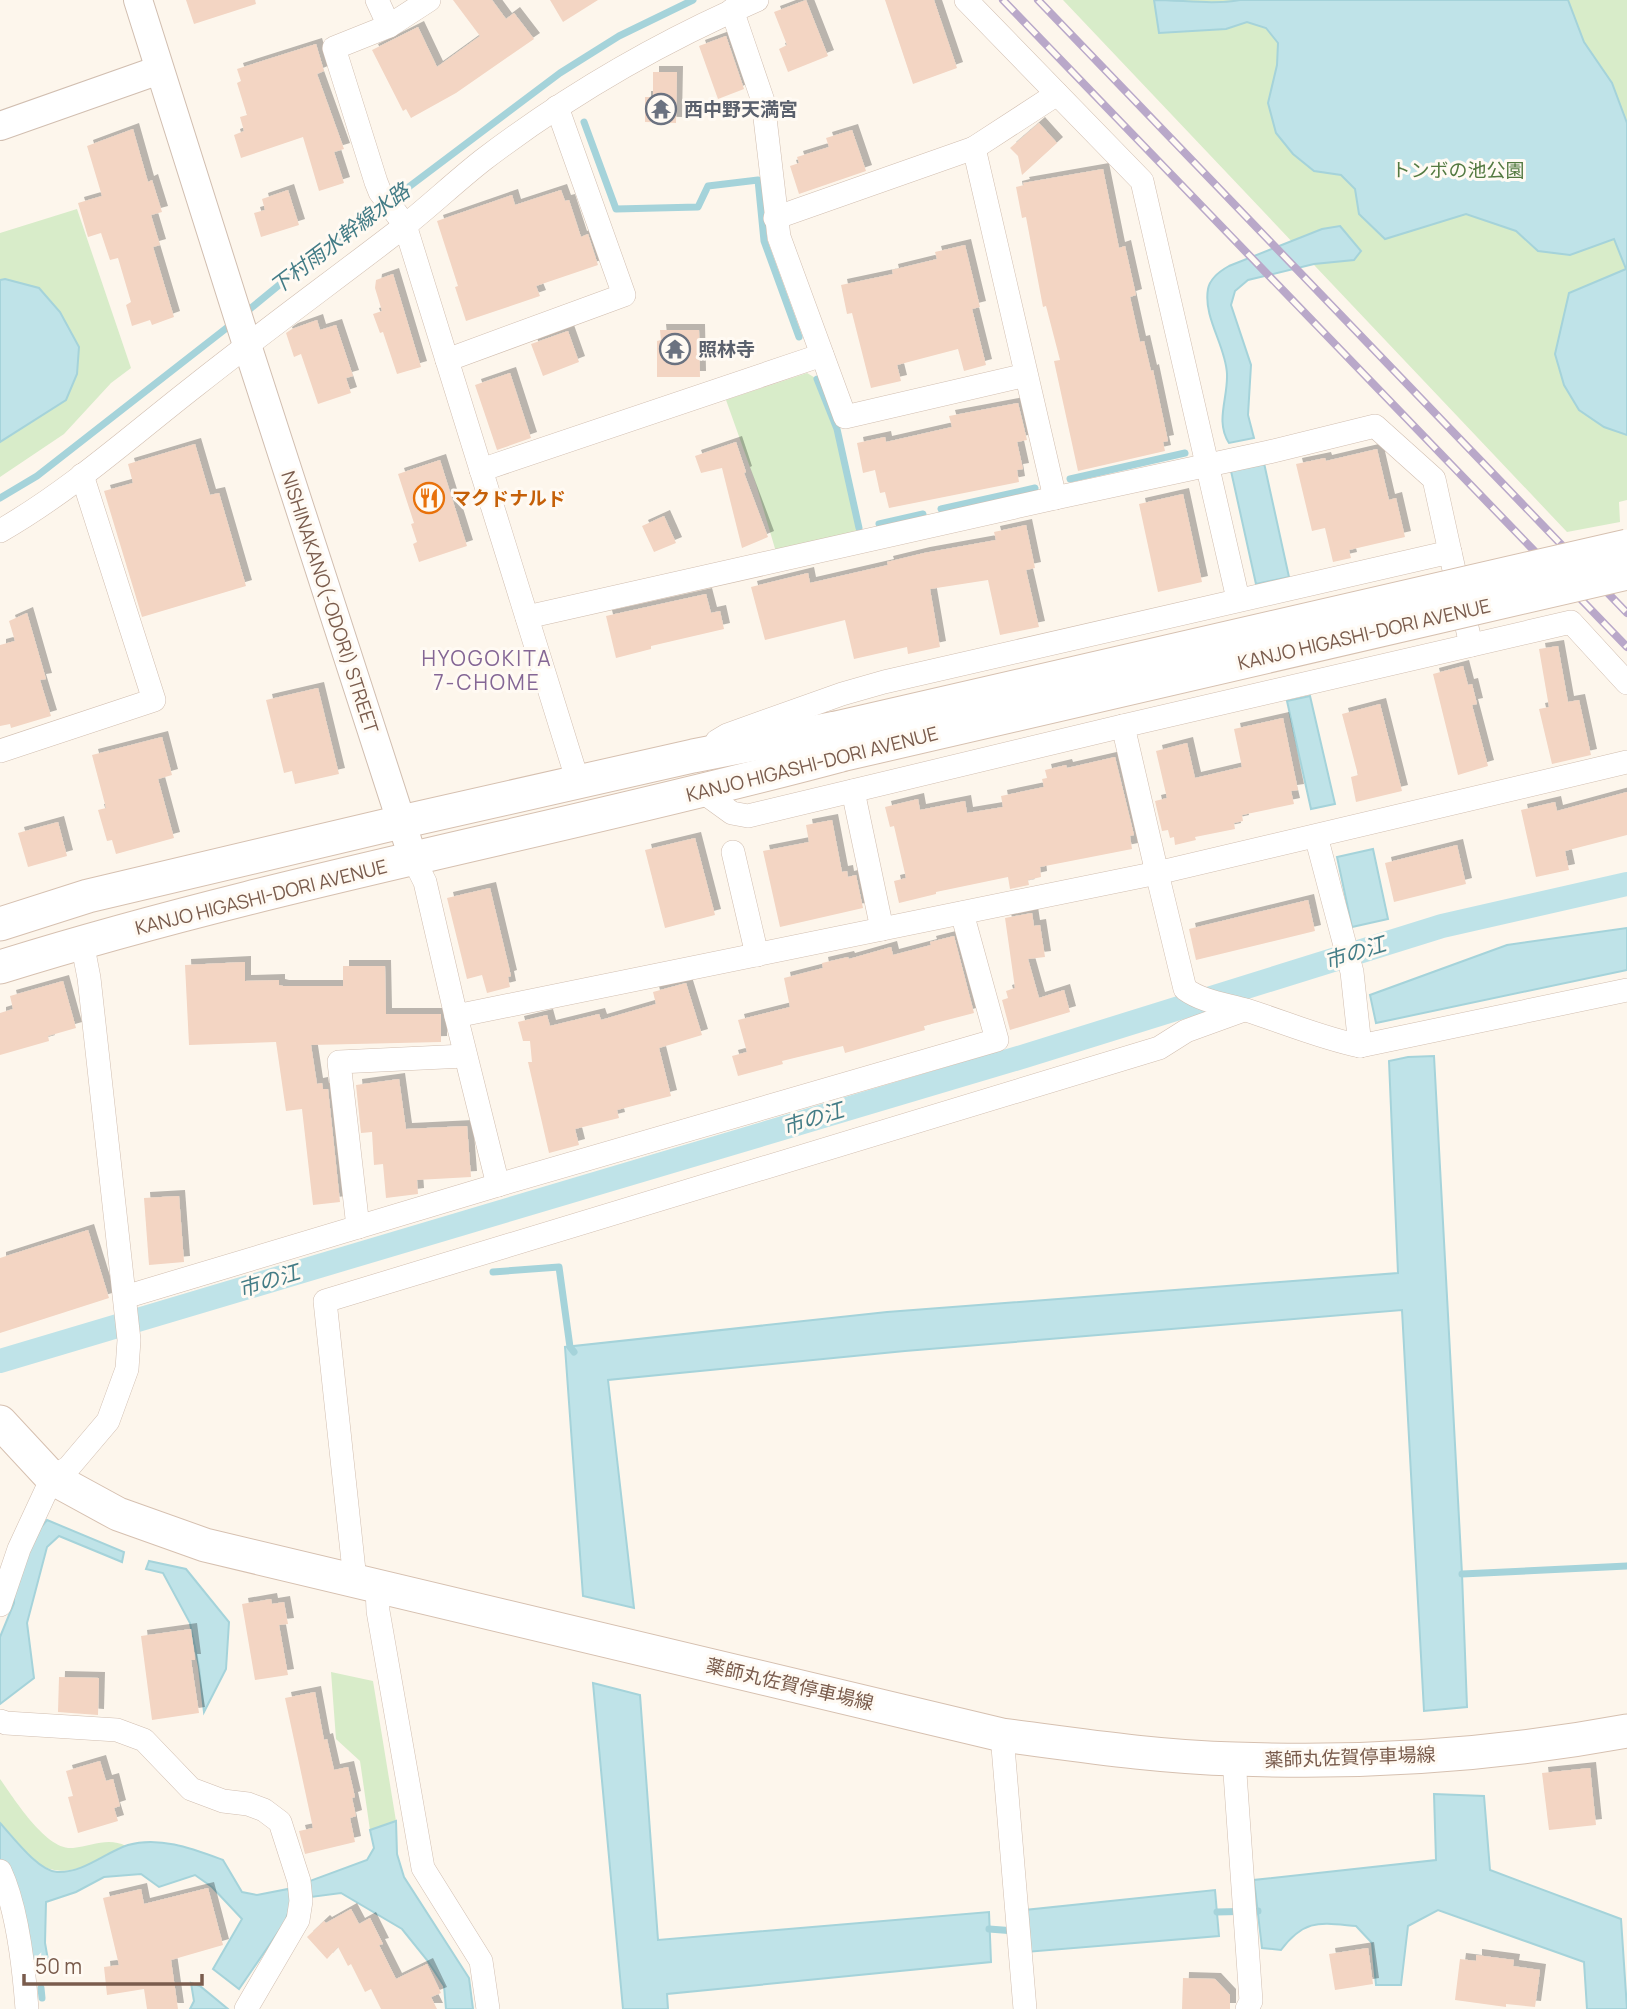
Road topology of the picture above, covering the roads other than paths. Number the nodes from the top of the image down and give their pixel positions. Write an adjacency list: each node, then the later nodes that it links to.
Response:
1 (138, 0): 8 (street)
2 (377, 0): 7 (street)
3 (429, 0): 7 (street)
4 (757, 0): 6 (street)
5 (966, 0): 9 (street)
6 (732, 10): 10 (street); 13 (street)
7 (389, 26): 14 (street)
8 (159, 70): 11 (street); 15 (street, NISHINAKANO(-ODORI) STREET)
9 (1057, 94): 12 (street); 19 (street)
10 (557, 107): 14 (street); 17 (street)
11 (0, 126)
12 (974, 148): 13 (street); 18 (street)
13 (775, 218): 16 (street)
14 (405, 225): 15 (street); 17 (street)
15 (247, 345): 21 (street); 39 (street, NISHINAKANO(-ODORI) STREET)
16 (822, 355): 18 (street); 20 (street)
17 (447, 359): 20 (street)
18 (1026, 375): 22 (street)
19 (1207, 465): 22 (street); 25 (street); 27 (street)
20 (481, 470): 28 (street)
21 (82, 475): 23 (street); 33 (street)
22 (1055, 498): 28 (street)
23 (0, 531)
24 (1627, 546): 32 (main road, KANJO HIGASHI-DORI AVENUE, bridge)
25 (1450, 552): 27 (street); 29 (street)
26 (1627, 573): 32 (main road, KANJO HIGASHI-DORI AVENUE, bridge)
27 (1238, 599): 34 (street)
28 (527, 617): 36 (street)
29 (1471, 645): 30 (street); 31 (street)
30 (1627, 683)
31 (1123, 726): 37 (street); 43 (street)
32 (839, 741): 34 (main road, KANJO HIGASHI-DORI AVENUE); 38 (main road, KANJO HIGASHI-DORI AVENUE)
33 (0, 751)
34 (693, 756): 36 (main road, KANJO HIGASHI-DORI AVENUE)
35 (1627, 762): 40 (street)
36 (578, 782): 39 (main road, KANJO HIGASHI-DORI AVENUE)
37 (853, 791): 38 (street); 46 (street)
38 (704, 792): 42 (main road, KANJO HIGASHI-DORI AVENUE)
39 (401, 822): 42 (street, NISHINAKANO(-ODORI) STREET); 45 (main road, KANJO HIGASHI-DORI AVENUE)
40 (1316, 836): 43 (street); 53 (street)
41 (733, 852): 48 (street)
42 (413, 858): 47 (main road, KANJO HIGASHI-DORI AVENUE); 52 (street)
43 (1157, 873): 44 (street); 51 (street)
44 (962, 913): 46 (street); 55 (street)
45 (0, 924)
46 (882, 929): 48 (street)
47 (82, 942): 49 (main road, KANJO HIGASHI-DORI AVENUE); 57 (street)
48 (757, 955): 52 (street)
49 (0, 967)
50 (1627, 990): 53 (street)
51 (1244, 1010): 53 (street); 60 (street)
52 (456, 1016): 54 (street)
53 (1360, 1046)
54 (466, 1056): 55 (street); 56 (street)
55 (498, 1185): 56 (street)
56 (358, 1227): 57 (street)
57 (125, 1301): 59 (street)
58 (0, 1422): 59 (main road, 薬師丸佐賀停車場線)
59 (52, 1478): 60 (main road, 薬師丸佐賀停車場線); 61 (street)
60 (366, 1583): 64 (main road, 薬師丸佐賀停車場線); 69 (street)
61 (0, 1605)
62 (0, 1721): 68 (street)
63 (1627, 1731): 65 (main road, 薬師丸佐賀停車場線)
64 (1002, 1735): 65 (main road, 薬師丸佐賀停車場線); 70 (street)
65 (1234, 1759): 71 (street)
66 (0, 1871): 67 (street)
67 (27, 2009)
68 (246, 2009)
69 (488, 2009)
70 (1025, 2009)
71 (1247, 2009)

